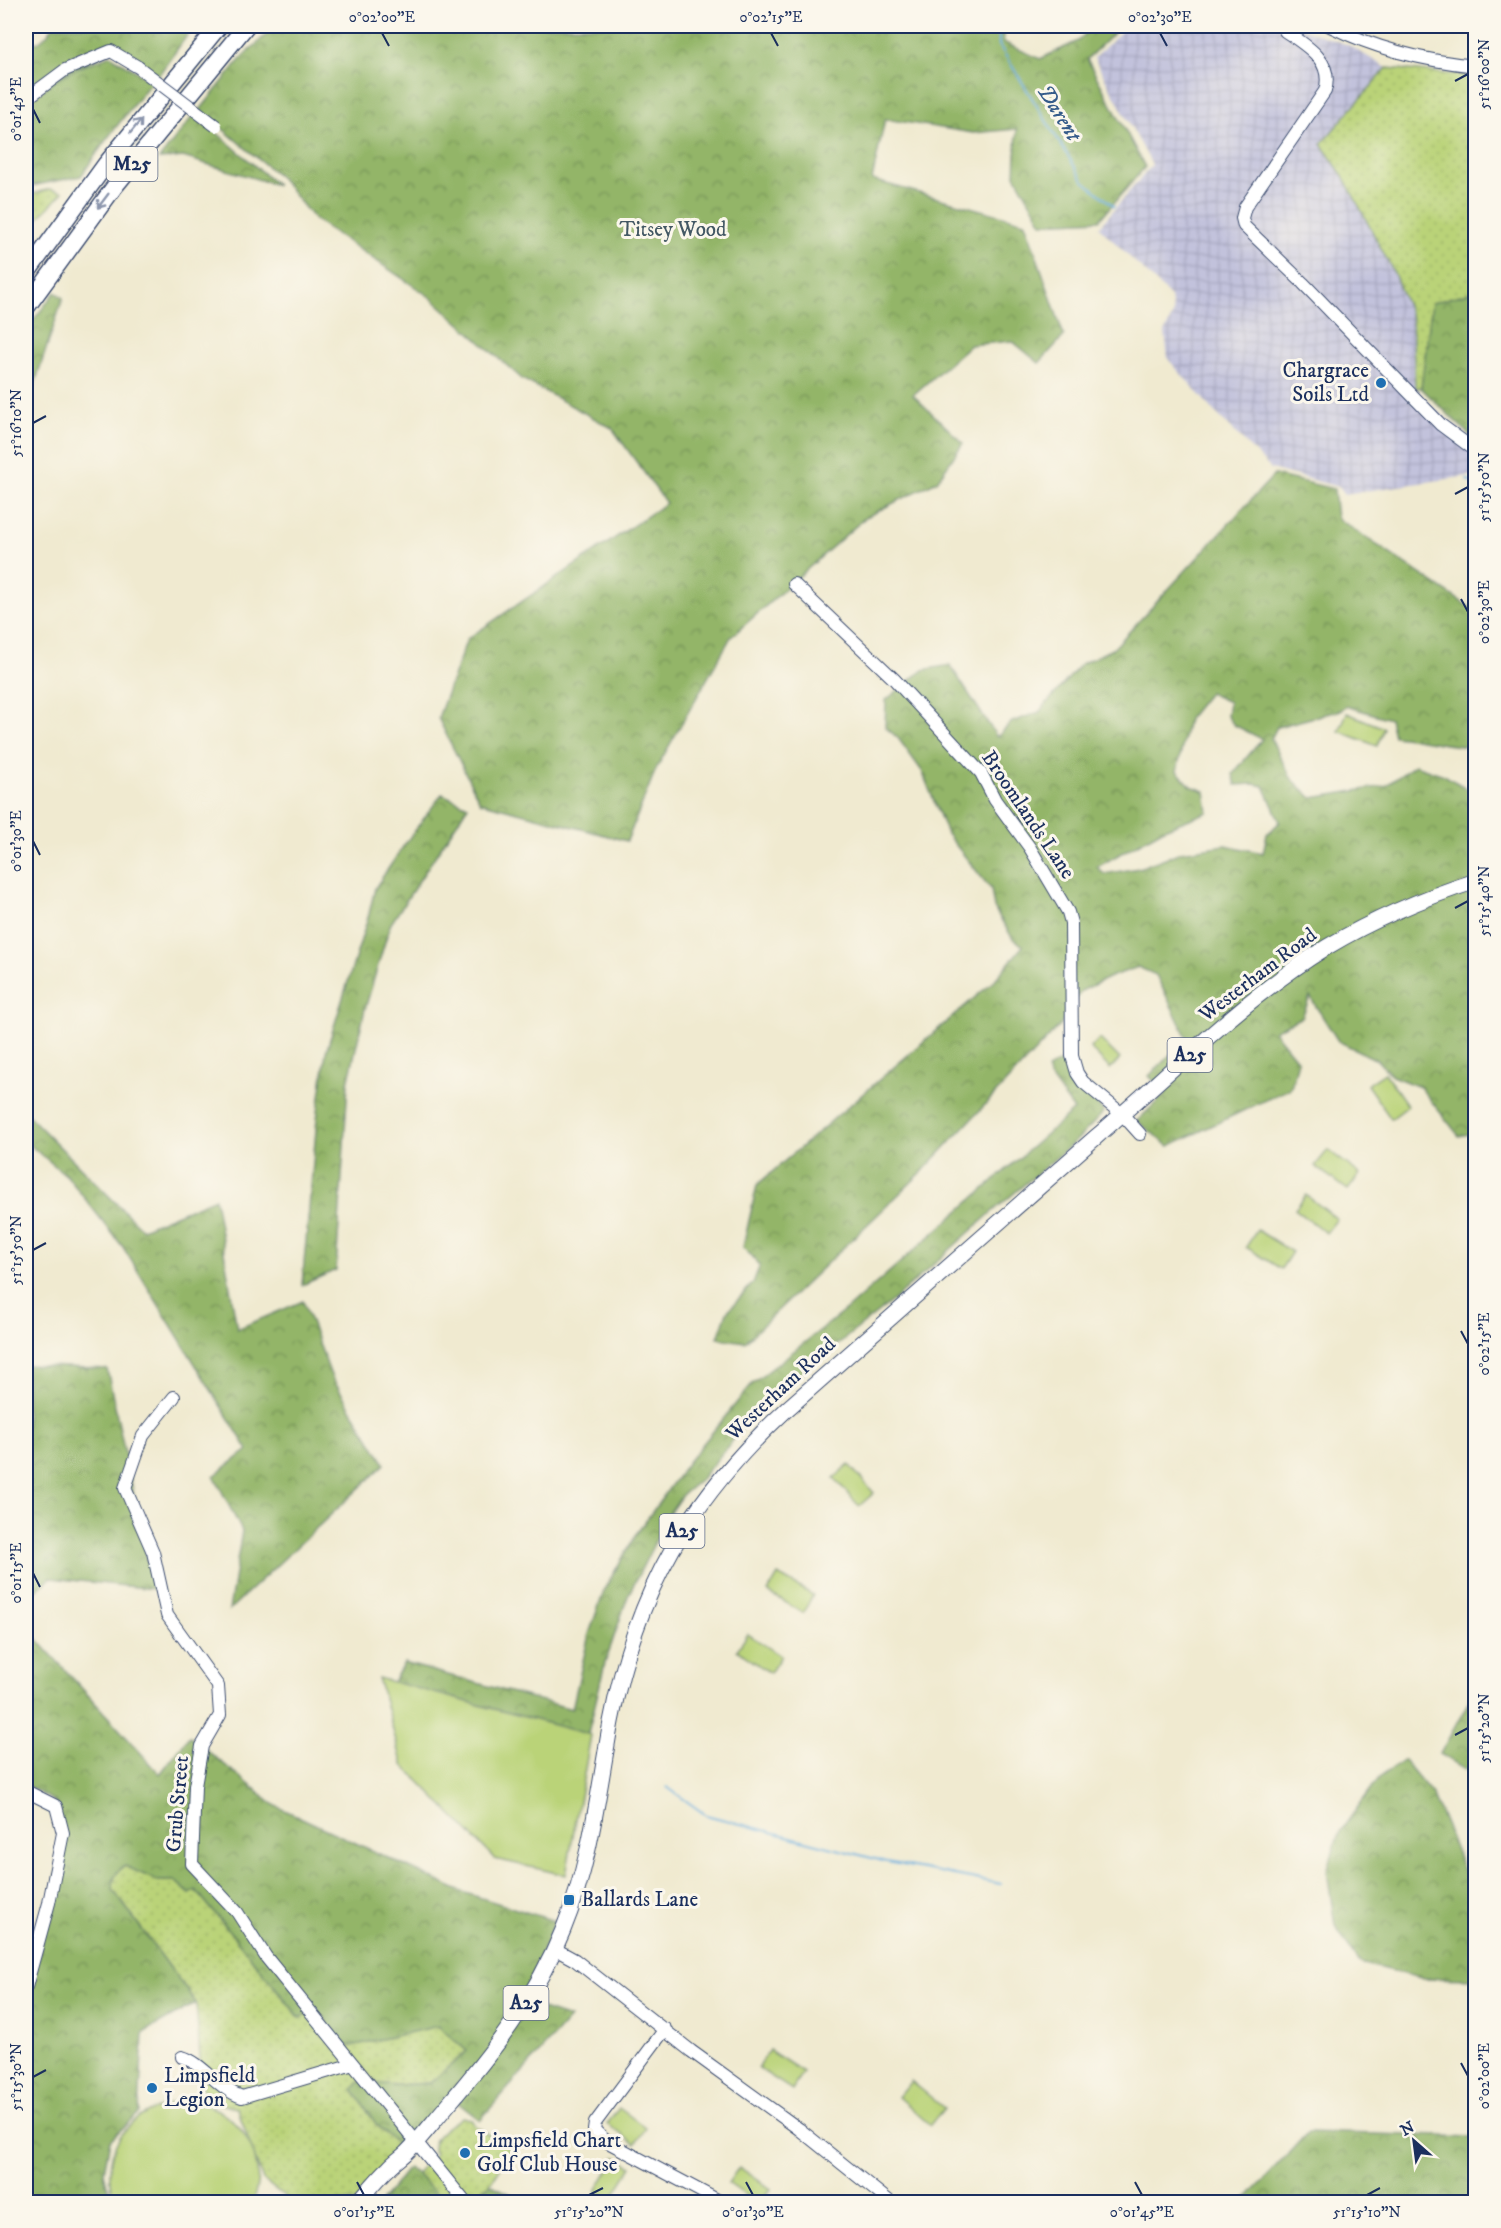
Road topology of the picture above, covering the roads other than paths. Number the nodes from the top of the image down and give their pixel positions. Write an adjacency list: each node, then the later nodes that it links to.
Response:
1 (210, 26): 8 (highway, M25)
2 (219, 26): 8 (highway, M25)
3 (246, 26): 11 (highway, M25)
4 (260, 26): 11 (highway, M25)
5 (1330, 26): 7 (street)
6 (1285, 31): 14 (street)
7 (1476, 66)
8 (180, 72): 12 (highway, M25, one-way to 8)
9 (26, 99): 10 (street, bridge)
10 (216, 126)
11 (141, 152): 13 (highway, M25, one-way to 13)
12 (26, 274)
13 (26, 308)
14 (1476, 451)
15 (794, 584): 17 (street, Broomlands Lane)
16 (1476, 881): 17 (main road, Westerham Road / A25)
17 (1122, 1114): 18 (street, Broomlands Lane); 21 (main road, Westerham Road / A25)
18 (1140, 1134)
19 (174, 1397): 25 (street, Grub Street)
20 (26, 1791): 22 (street)
21 (555, 1949): 23 (street); 26 (main road, Westerham Road / A25)
22 (26, 1987)
23 (665, 2029): 31 (street); 32 (street)
24 (182, 2057): 25 (street)
25 (353, 2064): 26 (street, Grub Street)
26 (417, 2141): 27 (main road, Westerham Road / A25); 30 (street, Grub Street)
27 (406, 2153): 28 (main road, Westerham Road); 29 (main road, Westerham Road / A25)
28 (358, 2202)
29 (369, 2202)
30 (465, 2202)
31 (722, 2202)
32 (890, 2202)

